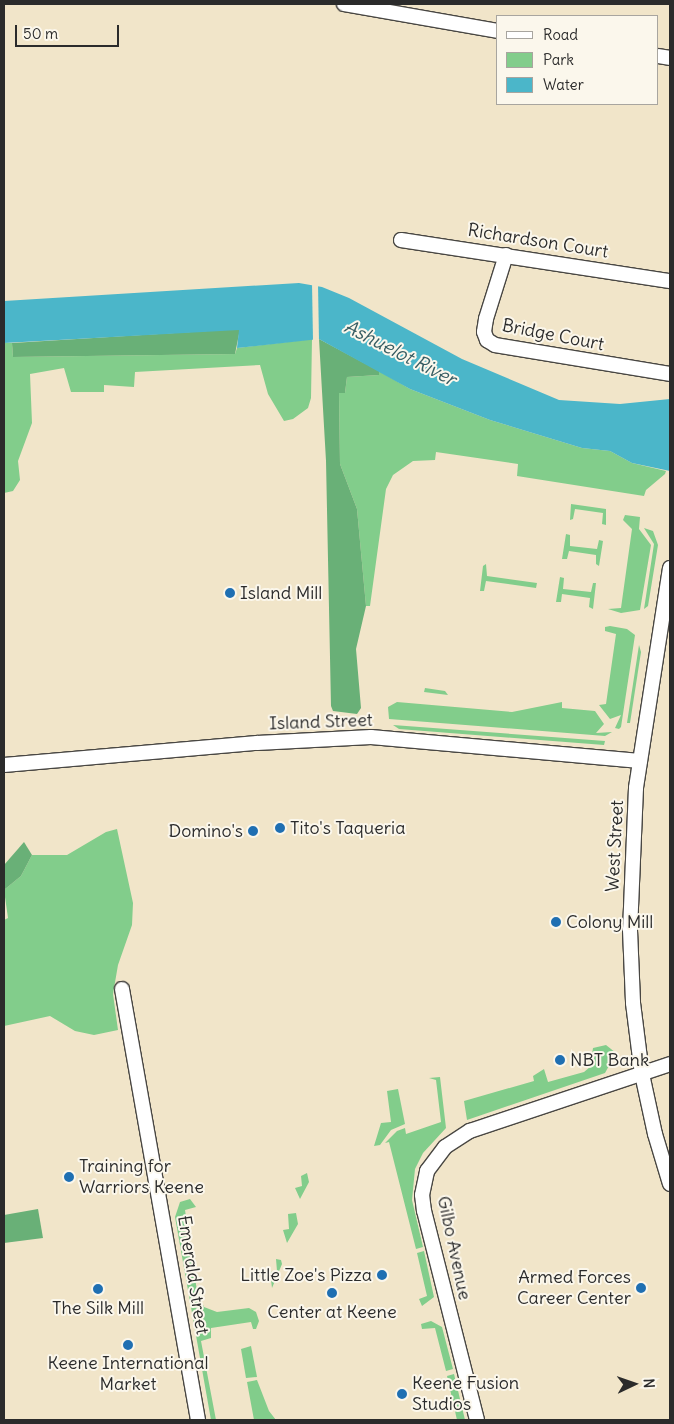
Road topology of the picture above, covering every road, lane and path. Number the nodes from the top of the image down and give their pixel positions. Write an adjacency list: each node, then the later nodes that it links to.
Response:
1 (344, 4): 2 (street)
2 (497, 31)
3 (401, 240): 4 (street, Richardson Court)
4 (506, 255): 5 (street, Richardson Court); 6 (street, Bridge Court)
5 (670, 281)
6 (670, 374)
7 (670, 568): 8 (street, West Street)
8 (640, 761): 9 (street, Island Street); 12 (street, West Street)
9 (4, 765)
10 (122, 989): 14 (street, Emerald Street)
11 (670, 1064): 12 (street, Gilbo Avenue)
12 (642, 1074): 13 (street, West Street); 15 (street, Gilbo Avenue)
13 (670, 1184)
14 (198, 1420)
15 (477, 1420)

